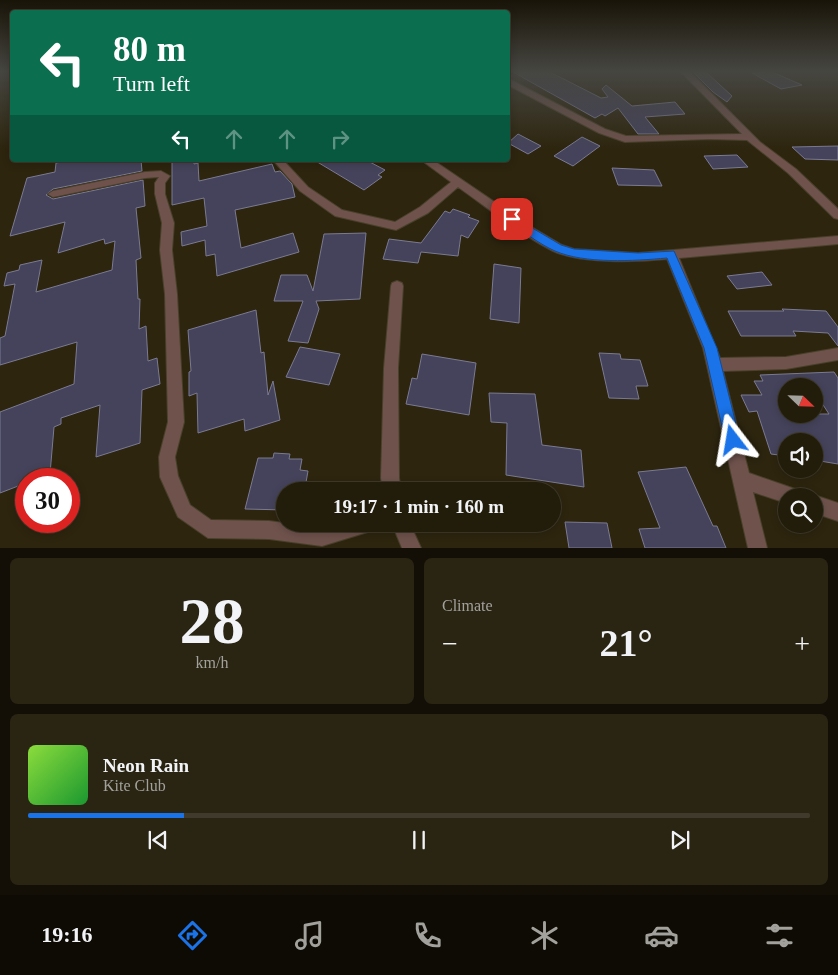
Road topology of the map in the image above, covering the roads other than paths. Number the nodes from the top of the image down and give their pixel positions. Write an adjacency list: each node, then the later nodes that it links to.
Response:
1 (538, 98): 3 (street)
2 (711, 98): 3 (street)
3 (750, 137): 8 (street)
4 (280, 162): 6 (street)
5 (429, 162): 6 (street)
6 (458, 181): 10 (street)
7 (53, 194): 19 (street)
8 (838, 215)
9 (838, 240): 10 (street)
10 (671, 254): 13 (street)
11 (396, 286): 15 (street)
12 (838, 354): 13 (street)
13 (715, 365): 14 (street)
14 (743, 480): 16 (street); 24 (street)
15 (391, 482)
16 (778, 491)
17 (823, 507): 18 (street)
18 (838, 512)
19 (276, 531)
20 (284, 532): 21 (street)
21 (338, 532)
22 (405, 532): 23 (street)
23 (412, 548)
24 (758, 548)

